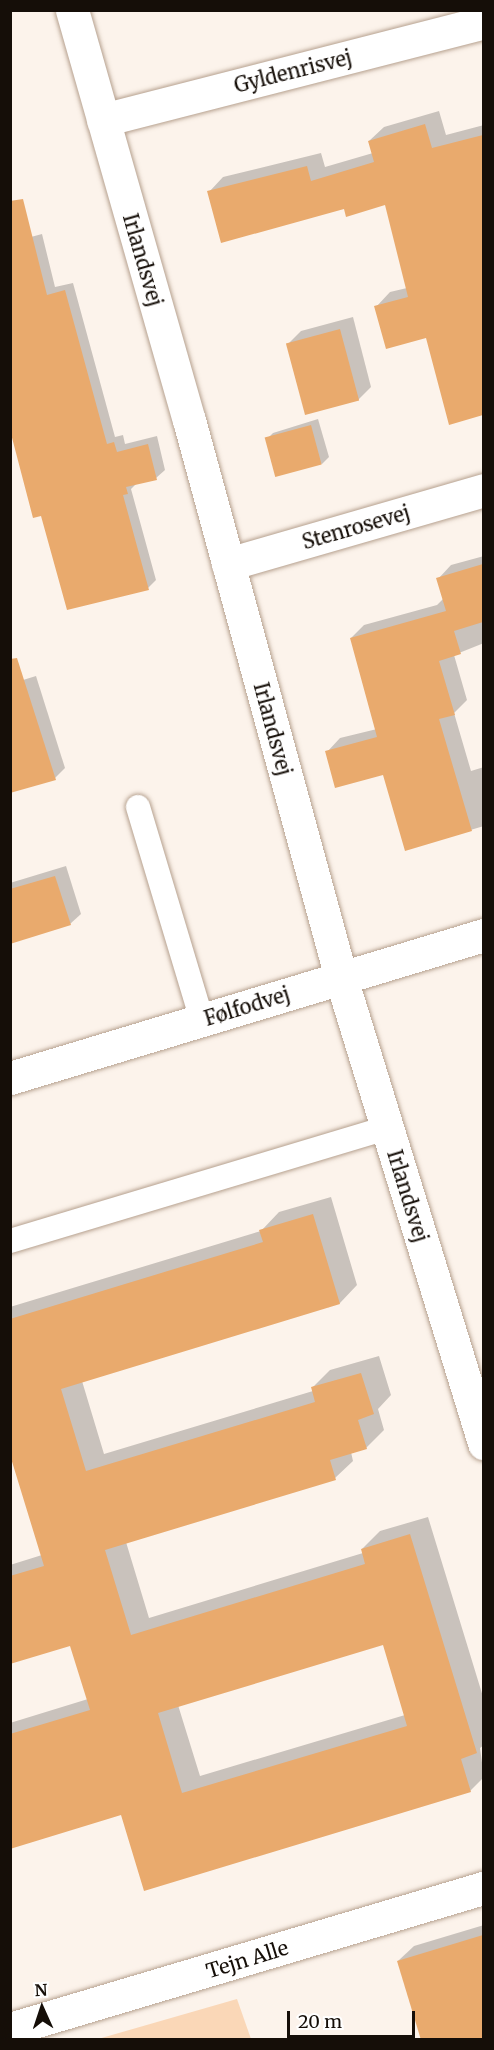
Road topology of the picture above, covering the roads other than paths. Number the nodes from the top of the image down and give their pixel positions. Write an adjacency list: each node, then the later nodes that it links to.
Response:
1 (72, 10): 3 (street, Irlandsvej)
2 (483, 22): 3 (street, Gyldenrisvej)
3 (103, 120): 5 (street, Irlandsvej)
4 (483, 490): 5 (street, Stenrosevej)
5 (228, 564): 8 (street, Irlandsvej)
6 (138, 807): 9 (lane)
7 (483, 935): 8 (street, Følfodvej)
8 (341, 978): 9 (street, Følfodvej); 11 (street, Irlandsvej)
9 (202, 1020): 10 (street, Følfodvej)
10 (10, 1078)
11 (387, 1128): 12 (lane); 13 (street, Irlandsvej)
12 (10, 1241)
13 (483, 1444)
14 (483, 1888): 15 (street, Tejn Alle)
15 (19, 2032)

